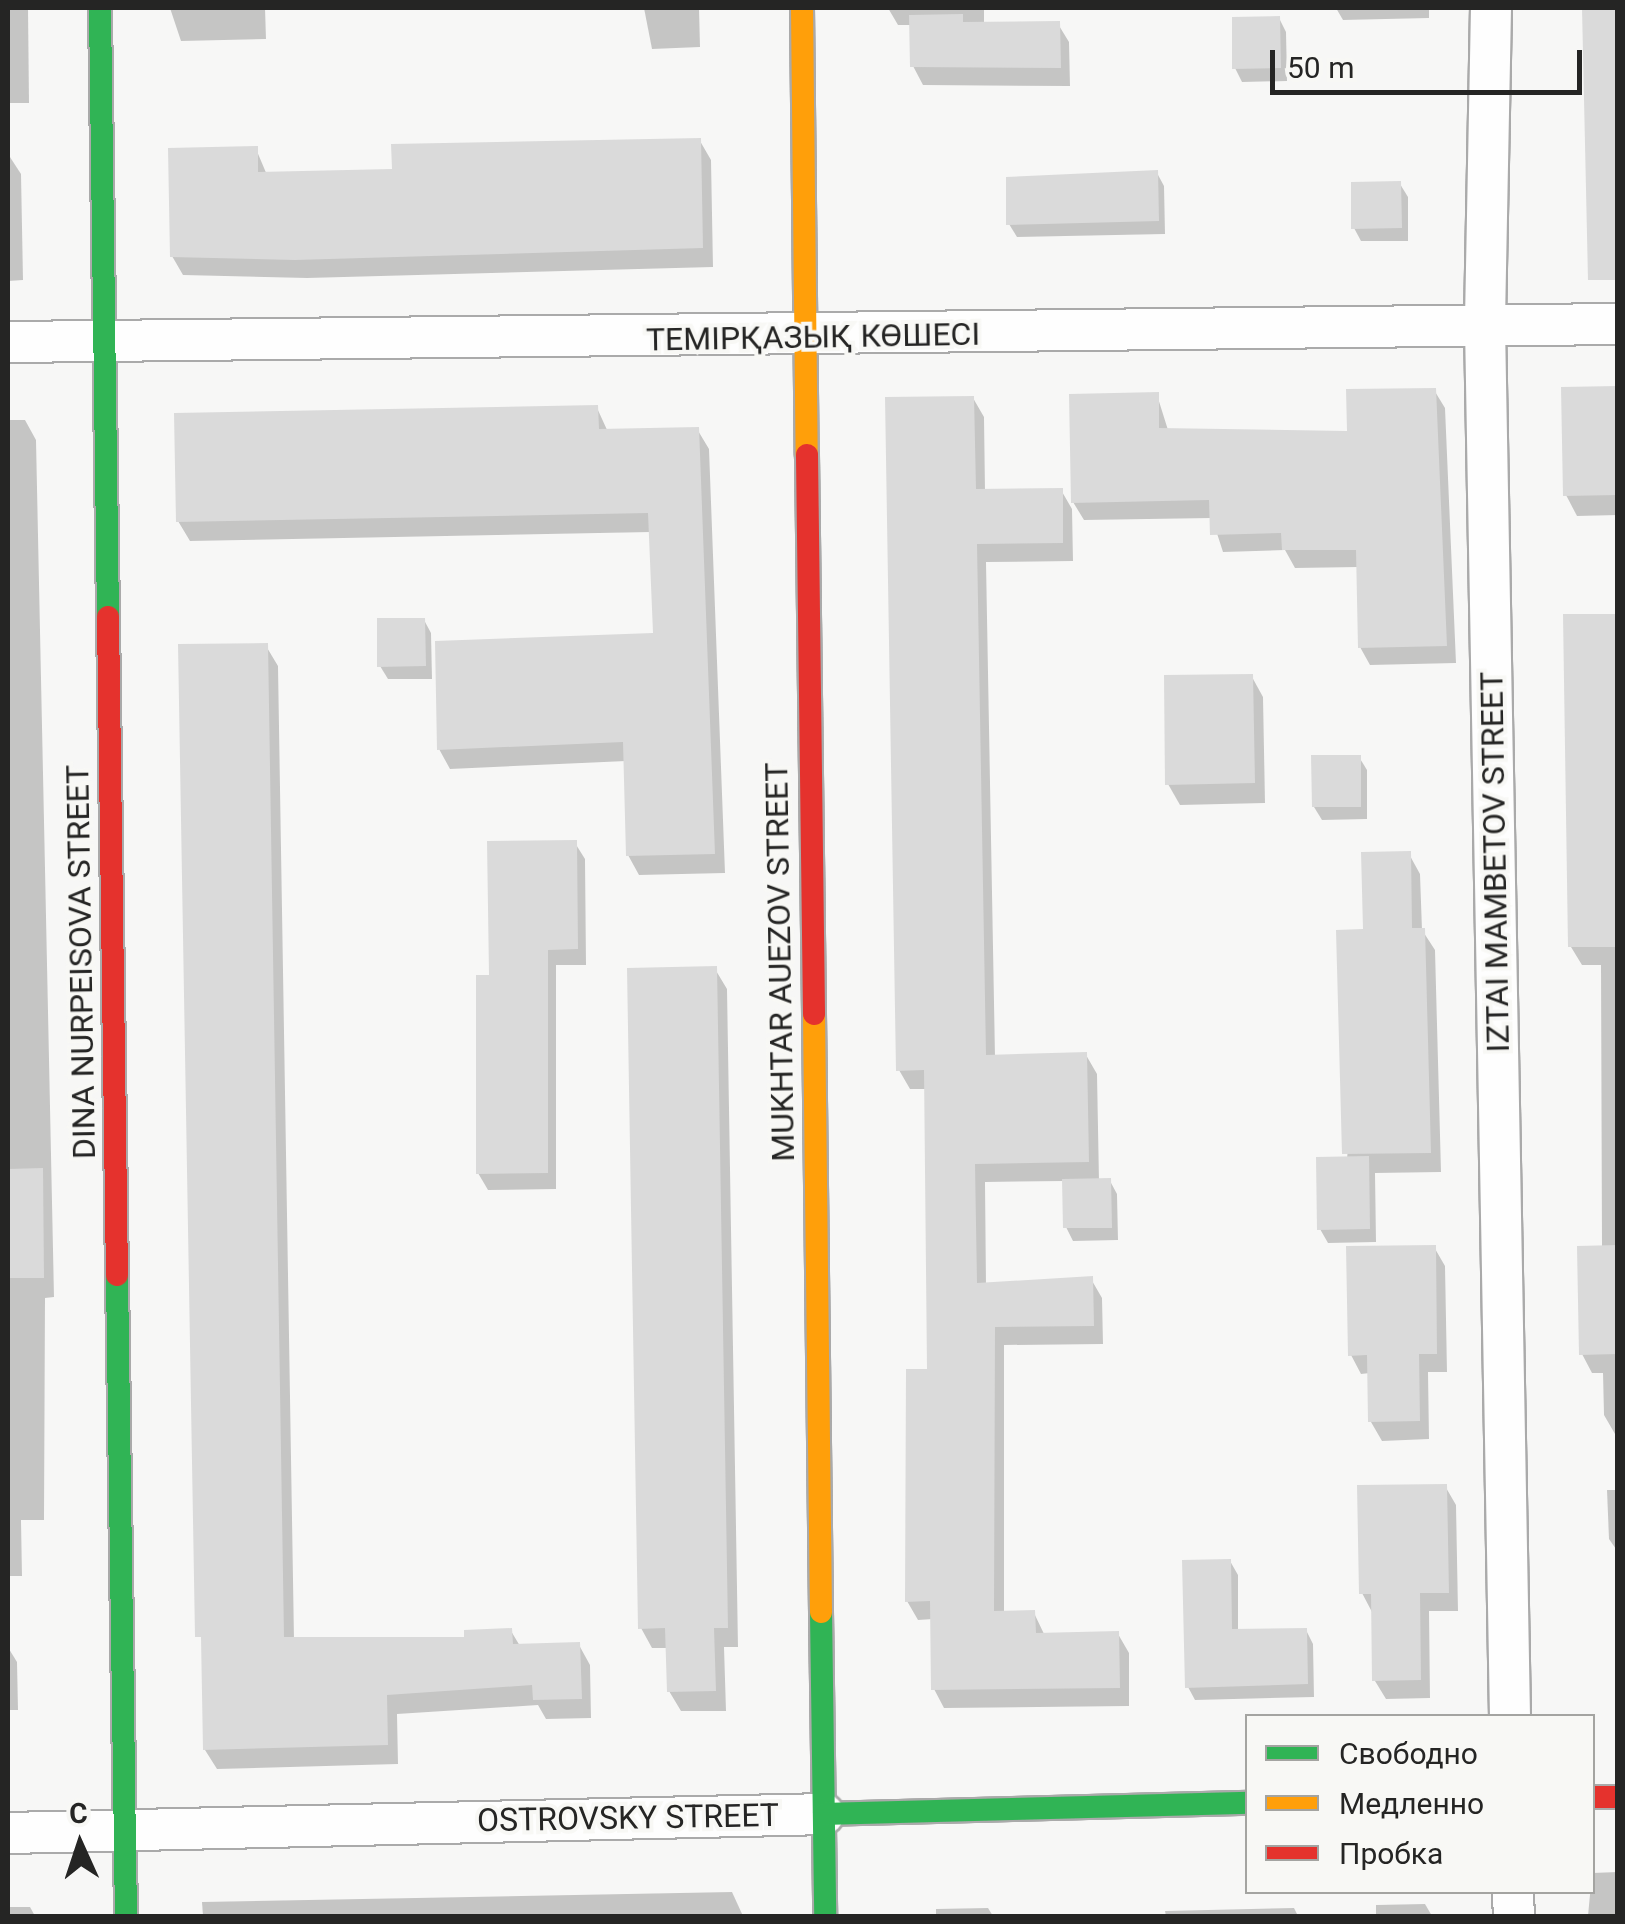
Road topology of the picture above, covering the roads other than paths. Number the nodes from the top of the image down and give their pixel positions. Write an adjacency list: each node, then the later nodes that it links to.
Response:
1 (100, 8): 8 (street, DINA NURPEISOVA STREET)
2 (802, 8): 6 (street, MUKHTAR AUEZOV STREET)
3 (1491, 8): 5 (street, IZTAI MAMBETOV STREET)
4 (1618, 324): 5 (street, ТЕМІРҚАЗЫҚ КӨШЕСІ)
5 (1485, 326): 6 (street, ТЕМІРҚАЗЫҚ КӨШЕСІ); 9 (street, IZTAI MAMBETOV STREET)
6 (805, 338): 8 (street, ТЕМІРҚАЗЫҚ КӨШЕСІ); 11 (street, MUKHTAR AUEZOV STREET)
7 (8, 342): 8 (street, ТЕМІРҚАЗЫҚ КӨШЕСІ)
8 (105, 342): 12 (street, DINA NURPEISOVA STREET)
9 (1510, 1714)
10 (1245, 1803): 11 (street, OSTROVSKY STREET)
11 (824, 1814): 12 (street, OSTROVSKY STREET); 15 (street, MUKHTAR AUEZOV STREET)
12 (124, 1831): 13 (street, OSTROVSKY STREET); 14 (street, DINA NURPEISOVA STREET)
13 (8, 1834)
14 (126, 1916)
15 (825, 1916)

